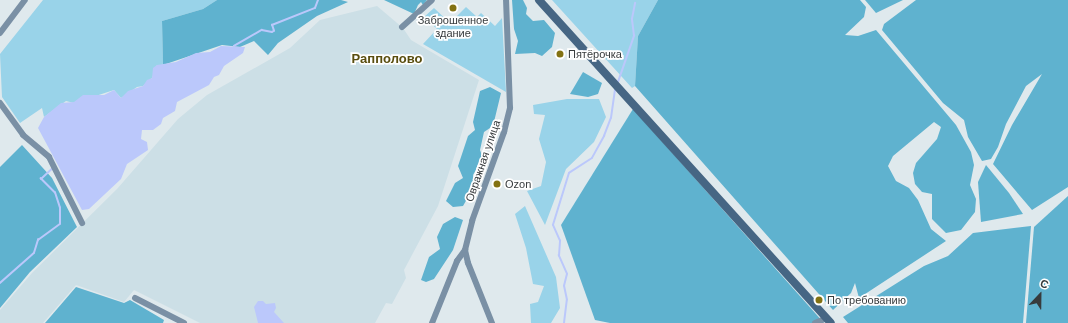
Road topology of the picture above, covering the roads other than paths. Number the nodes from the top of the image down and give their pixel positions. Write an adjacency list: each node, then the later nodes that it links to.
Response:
1 (25, 0): 6 (street)
2 (432, 0): 5 (street)
3 (506, 0): 9 (street, Овражная улица)
4 (539, 0): 11 (main road)
5 (402, 28)
6 (0, 34)
7 (0, 102): 8 (street)
8 (82, 223)
9 (465, 250): 13 (street); 14 (street)
10 (135, 298): 12 (street)
11 (829, 320): 15 (street)
12 (184, 323)
13 (432, 323)
14 (492, 323)
15 (815, 323)

